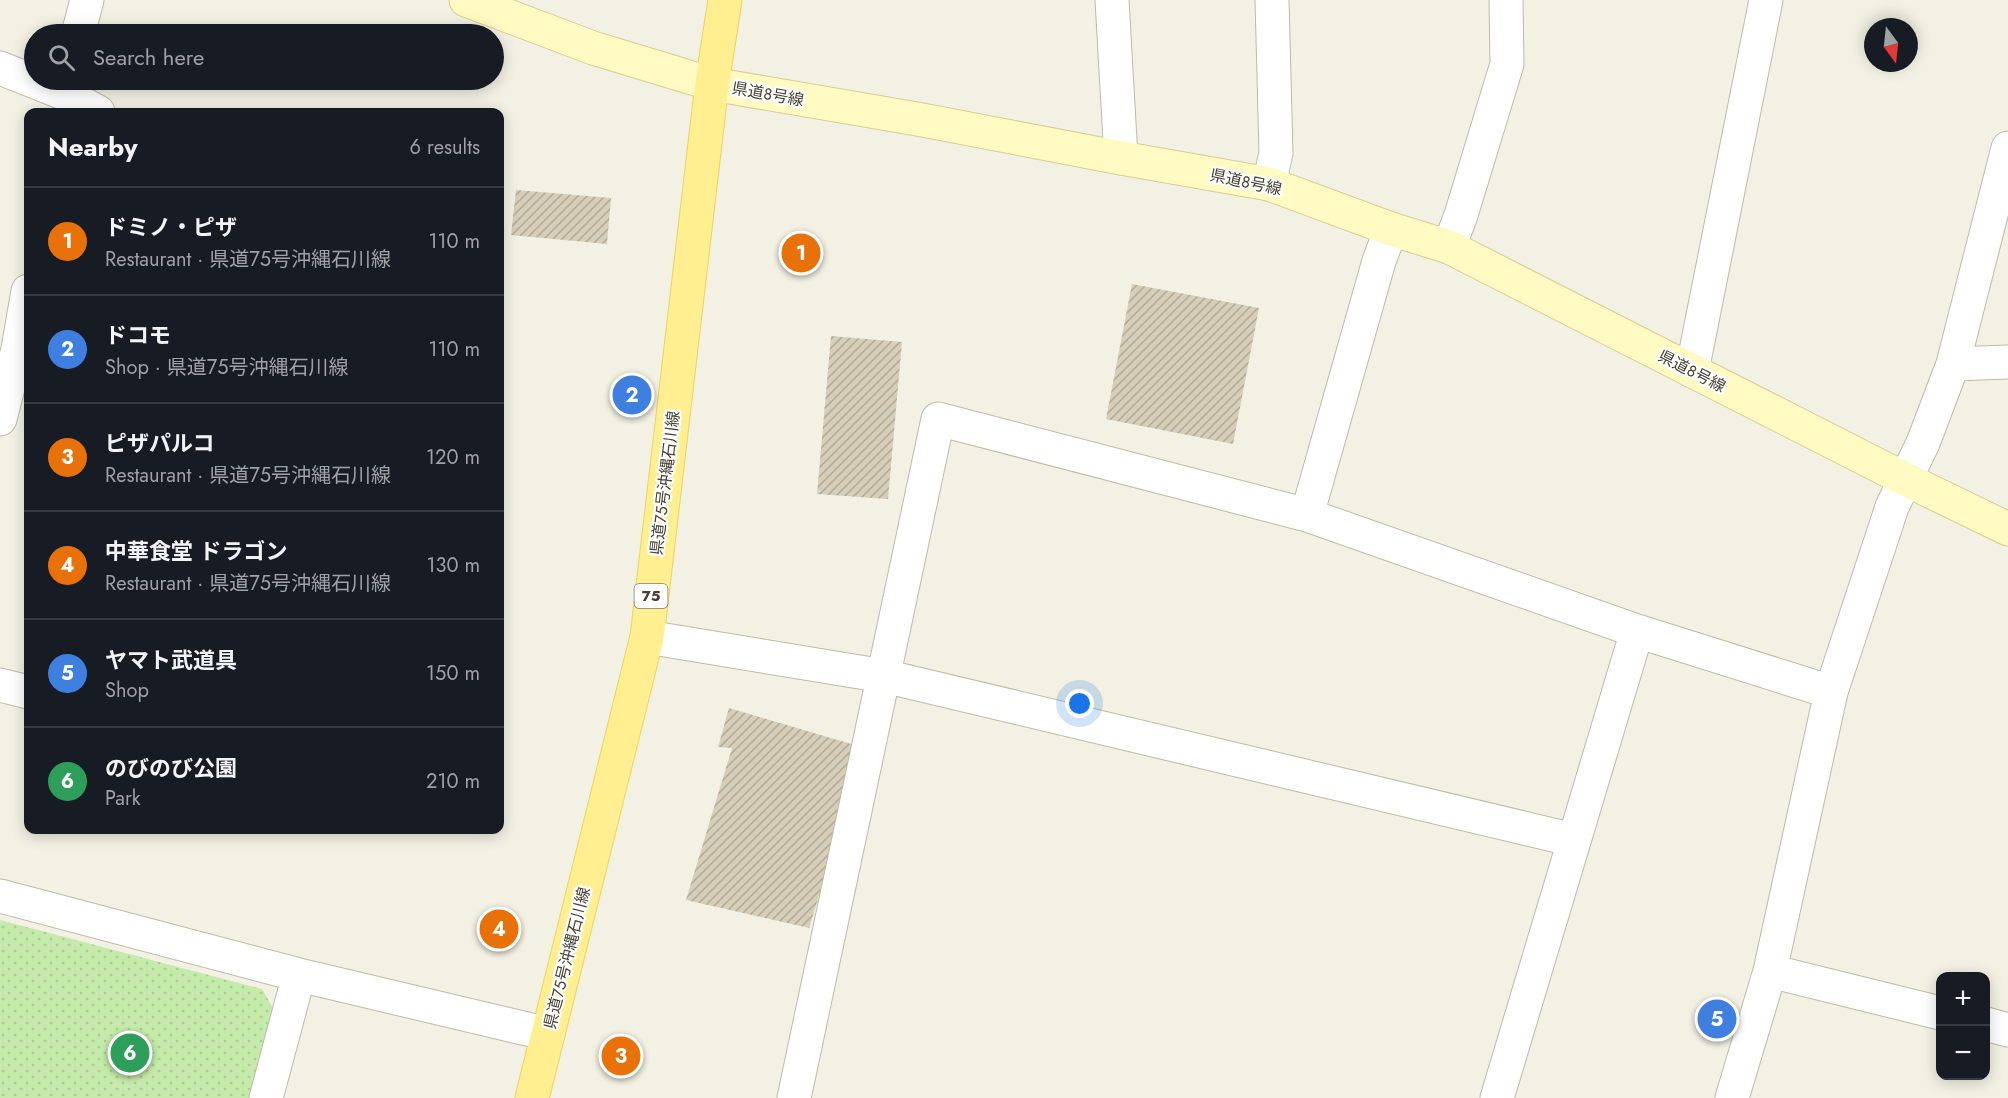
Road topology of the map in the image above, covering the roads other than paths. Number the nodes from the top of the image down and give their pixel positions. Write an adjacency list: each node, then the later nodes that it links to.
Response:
1 (87, 0): 8 (street)
2 (466, 0): 11 (main road, 県道8号線)
3 (725, 0): 11 (main road, 県道75号沖縄石川線 / 75)
4 (1112, 0): 15 (street)
5 (1272, 0): 16 (street)
6 (1506, 0): 18 (street)
7 (1766, 0): 22 (street)
8 (81, 24)
9 (0, 68): 10 (street)
10 (24, 78)
11 (712, 84): 15 (main road, 県道8号線); 28 (main road, 県道75号沖縄石川線 / 75)
12 (63, 95): 13 (street)
13 (90, 108)
14 (2008, 148): 21 (street)
15 (1121, 158): 16 (main road, 県道8号線)
16 (1269, 184): 17 (main road, 県道8号線)
17 (1391, 230): 18 (main road, 県道8号線); 25 (street)
18 (1449, 248): 22 (main road, 県道8号線)
19 (24, 314): 23 (street)
20 (2008, 362): 21 (street)
21 (1953, 364): 24 (street)
22 (1692, 371): 24 (main road, 県道8号線)
23 (0, 419)
24 (1905, 478): 26 (main road, 県道8号線); 32 (street)
25 (1307, 515): 27 (street); 29 (street)
26 (2008, 529)
27 (1636, 630): 32 (street); 33 (street)
28 (646, 638): 29 (street); 40 (main road, 県道75号沖縄石川線 / 75)
29 (884, 676): 33 (street); 43 (street)
30 (0, 685): 31 (street)
31 (24, 691)
32 (1831, 692): 35 (street)
33 (1574, 840): 44 (street)
34 (0, 896): 36 (street)
35 (1770, 971): 37 (street); 45 (street)
36 (299, 975): 40 (street); 41 (street)
37 (1936, 1012)
38 (1990, 1025): 39 (street)
39 (2008, 1030)
40 (548, 1034): 42 (main road, 県道75号沖縄石川線 / 75)
41 (266, 1098)
42 (532, 1098)
43 (794, 1098)
44 (1497, 1098)
45 (1732, 1098)

